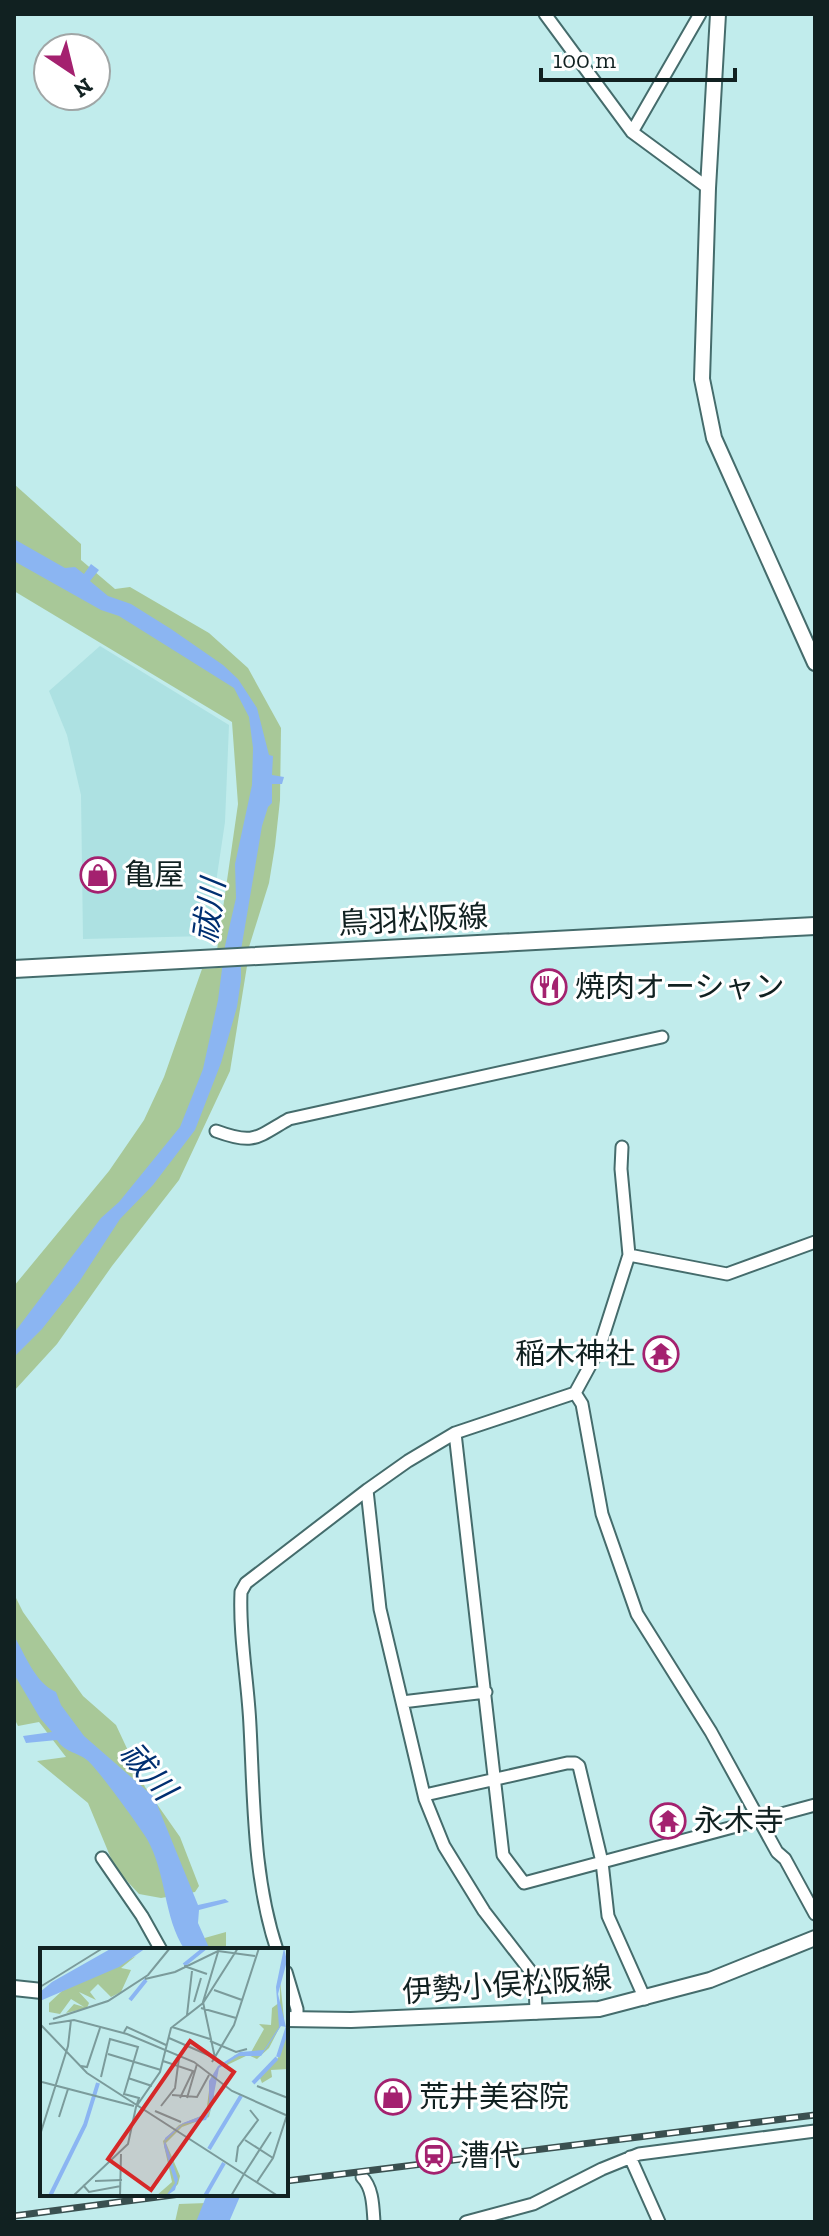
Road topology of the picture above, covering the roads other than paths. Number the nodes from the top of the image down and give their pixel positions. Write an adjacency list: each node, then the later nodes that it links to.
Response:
1 (545, 14): 4 (street)
2 (700, 14): 4 (street)
3 (718, 14): 5 (street)
4 (632, 132): 5 (street)
5 (708, 188): 6 (street)
6 (815, 663)
7 (815, 926): 8 (main road, 鳥羽松阪線)
8 (14, 969)
9 (662, 1037): 10 (street)
10 (216, 1131)
11 (622, 1147): 13 (street)
12 (815, 1242): 13 (street)
13 (629, 1255): 14 (street)
14 (575, 1393): 15 (street); 22 (street)
15 (455, 1433): 16 (street); 17 (street)
16 (367, 1490): 18 (street); 28 (street)
17 (486, 1692): 18 (street); 19 (street)
18 (402, 1702): 20 (street)
19 (496, 1779): 20 (street); 24 (street); 24 (street)
20 (425, 1795): 33 (street)
21 (815, 1805): 22 (street)
22 (760, 1821): 24 (street); 25 (street)
23 (102, 1858): 27 (street)
24 (602, 1862): 32 (street)
25 (815, 1914)
26 (815, 1938): 32 (street, 伊勢小俣松阪線)
27 (160, 1948)
28 (277, 1948)
29 (288, 1979): 34 (street)
30 (14, 1988): 31 (street)
31 (40, 1991)
32 (645, 1999): 33 (street, 伊勢小俣松阪線)
33 (536, 2013): 34 (street, 伊勢小俣松阪線)
34 (291, 2019)
35 (815, 2131): 36 (street)
36 (630, 2157): 39 (street); 40 (street)
37 (362, 2177): 38 (street)
38 (374, 2222)
39 (466, 2222)
40 (659, 2222)

